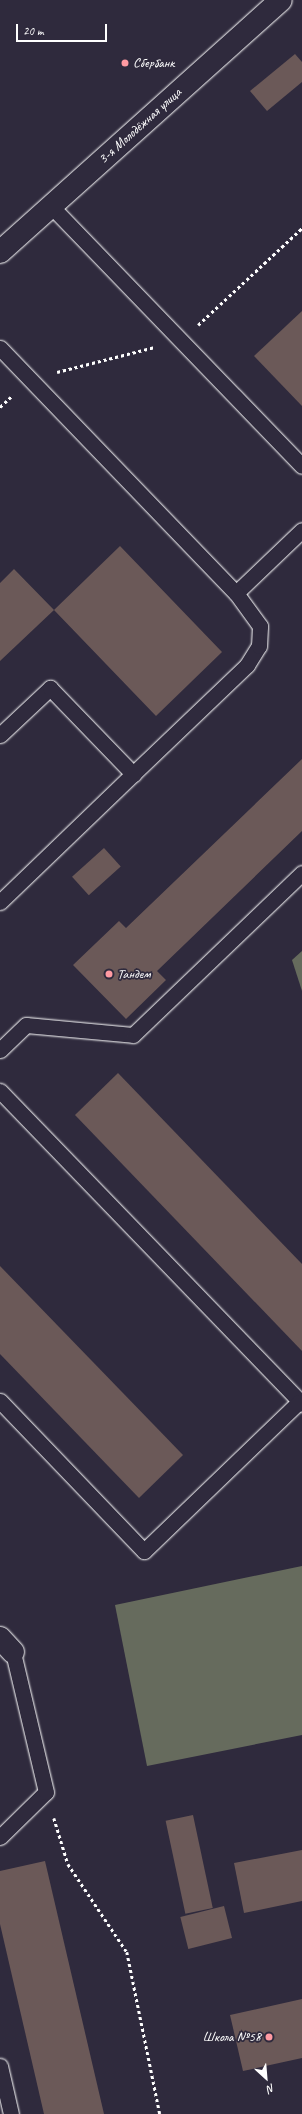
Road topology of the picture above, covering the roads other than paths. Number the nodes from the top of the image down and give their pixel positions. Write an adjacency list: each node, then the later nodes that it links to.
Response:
1 (281, 0): 2 (main road, 3-я Молодёжная улица)
2 (51, 206): 3 (main road, 3-я Молодёжная улица); 5 (lane)
3 (0, 252)
4 (0, 348): 7 (lane)
5 (302, 466)
6 (302, 530): 7 (lane)
7 (236, 593): 9 (lane)
8 (0, 735): 9 (lane)
9 (133, 774): 11 (lane)
10 (302, 872): 12 (lane)
11 (0, 902)
12 (0, 1050)
13 (0, 1091): 15 (lane)
14 (0, 1401): 15 (lane)
15 (301, 1403)
16 (7, 1645): 17 (lane)
17 (0, 1837)
18 (0, 2066): 19 (lane)
19 (11, 2114)

